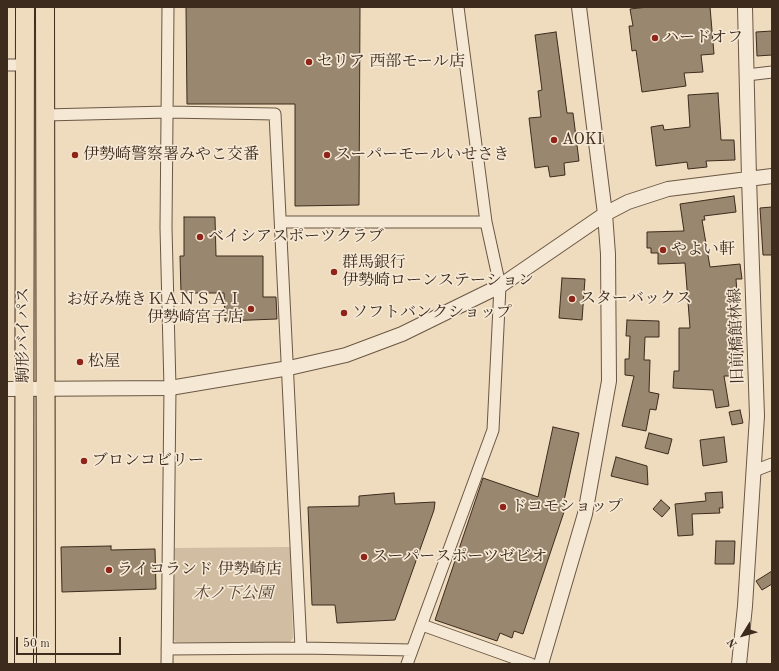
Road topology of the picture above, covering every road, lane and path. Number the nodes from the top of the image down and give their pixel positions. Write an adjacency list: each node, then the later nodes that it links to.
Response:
1 (25, 7): 8 (main road, 駒形バイパス)
2 (45, 7): 12 (main road, 駒形バイパス)
3 (168, 7): 11 (street)
4 (458, 7): 17 (street)
5 (579, 7): 15 (street)
6 (745, 7): 10 (street, 旧前橋館林線)
7 (7, 65): 8 (street)
8 (25, 65): 22 (main road, 駒形バイパス)
9 (772, 72): 10 (street)
10 (747, 75): 14 (street, 旧前橋館林線)
11 (168, 112): 12 (street); 16 (street); 21 (street)
12 (44, 115): 20 (main road, 駒形バイパス)
13 (772, 176): 14 (street)
14 (748, 178): 15 (street); 24 (street, 旧前橋館林線)
15 (605, 214): 18 (street); 34 (street)
16 (281, 222): 17 (street); 19 (street)
17 (486, 222): 18 (street)
18 (500, 286): 19 (street); 25 (street)
19 (289, 368): 21 (street); 26 (street)
20 (46, 388): 21 (street); 22 (street); 30 (main road, 駒形バイパス)
21 (170, 388): 27 (street)
22 (15, 389): 29 (main road, 駒形バイパス)
23 (772, 464): 24 (street)
24 (754, 471): 35 (street, 旧前橋館林線)
25 (422, 625): 28 (street); 33 (street)
26 (301, 648): 27 (street); 28 (street)
27 (167, 649): 31 (street)
28 (412, 650): 32 (street)
29 (24, 664)
30 (46, 664)
31 (167, 664)
32 (407, 664)
33 (531, 664)
34 (541, 664)
35 (739, 664)

